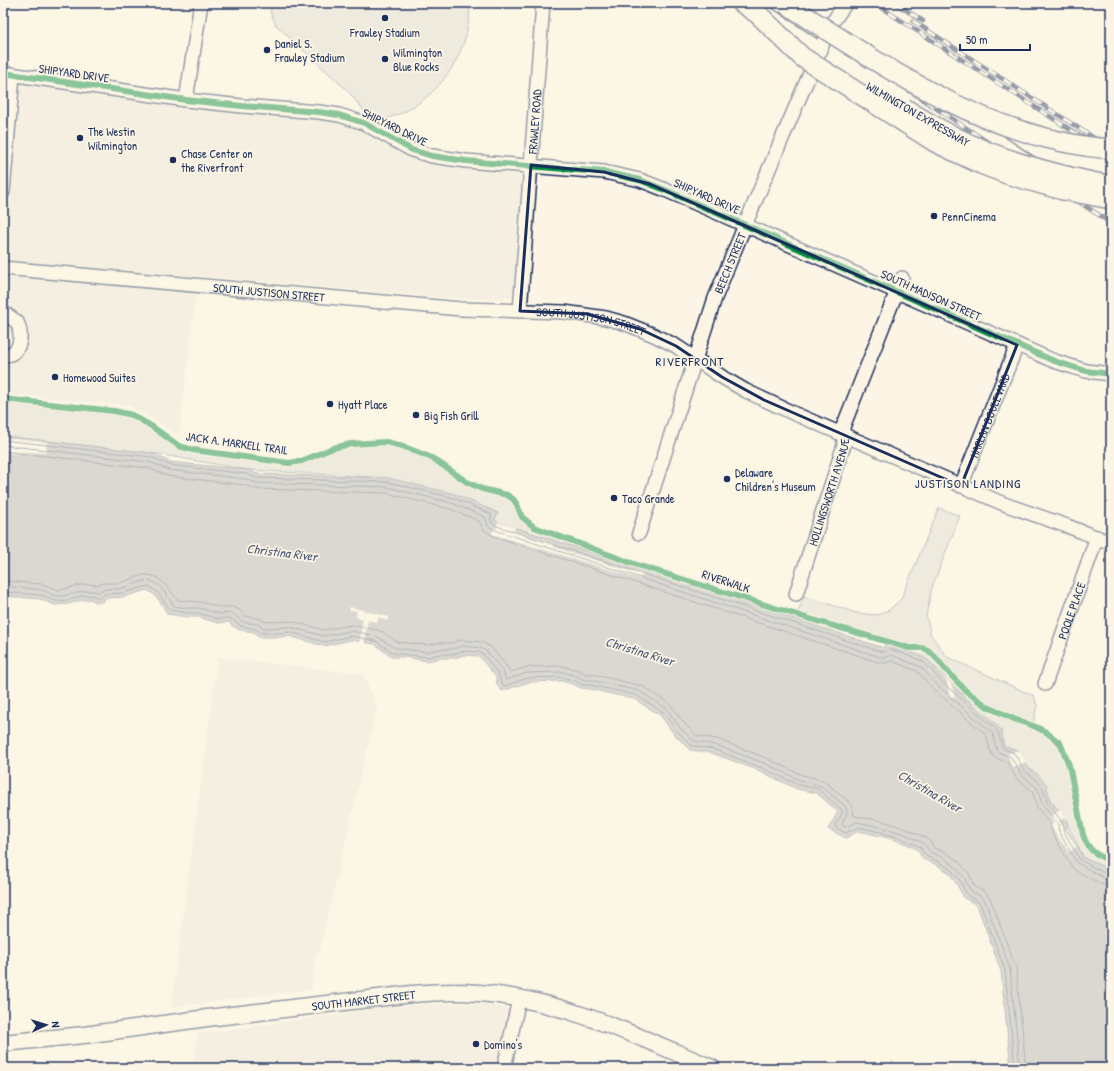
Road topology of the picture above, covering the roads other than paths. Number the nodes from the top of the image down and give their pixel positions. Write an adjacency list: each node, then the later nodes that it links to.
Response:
1 (201, 3): 9 (street)
2 (543, 3): 12 (street, FRAWLEY ROAD)
3 (742, 3): 6 (highway, WILMINGTON EXPRESSWAY)
4 (785, 3): 10 (highway, WILMINGTON EXPRESSWAY, bridge)
5 (846, 3): 7 (street, BEECH STREET)
6 (755, 9): 7 (street); 14 (highway, WILMINGTON EXPRESSWAY, bridge); 16 (highway, bridge)
7 (821, 50): 17 (street, BEECH STREET)
8 (8, 74): 9 (street, SHIPYARD DRIVE); 15 (street)
9 (186, 100): 12 (street, SHIPYARD DRIVE)
10 (1007, 126): 11 (highway, WILMINGTON EXPRESSWAY, bridge); 13 (highway)
11 (1111, 149)
12 (531, 165): 17 (street, SHIPYARD DRIVE); 21 (street, FRAWLEY ROAD)
13 (1111, 169)
14 (1111, 186)
15 (3, 192)
16 (1111, 199)
17 (745, 225): 20 (street, SOUTH MADISON STREET); 25 (street, BEECH STREET)
18 (3, 268): 21 (street, SOUTH JUSTISON STREET)
19 (902, 278): 20 (street, HOLLINGSWORTH AVENUE)
20 (896, 292): 23 (street, SOUTH MADISON STREET); 27 (street, HOLLINGSWORTH AVENUE)
21 (520, 311): 25 (street, SOUTH JUSTISON STREET)
22 (3, 312): 24 (street)
23 (1017, 345): 26 (street, SOUTH MADISON STREET); 28 (street, HARLAN BOULEVARD)
24 (3, 355)
25 (695, 359): 27 (street, SOUTH JUSTISON STREET); 29 (street, BEECH STREET)
26 (1111, 374)
27 (844, 435): 28 (street, SOUTH JUSTISON STREET); 32 (street, HOLLINGSWORTH AVENUE)
28 (961, 486): 30 (street, SOUTH JUSTISON STREET)
29 (639, 533)
30 (1096, 537): 31 (street, SOUTH JUSTISON STREET); 33 (street, POOLE PLACE)
31 (1111, 543)
32 (796, 594)
33 (1045, 684)
34 (519, 999): 35 (main road, SOUTH MARKET STREET); 36 (street); 37 (main road, SOUTH MARKET STREET)
35 (3, 1043)
36 (504, 1068)
37 (712, 1068)

